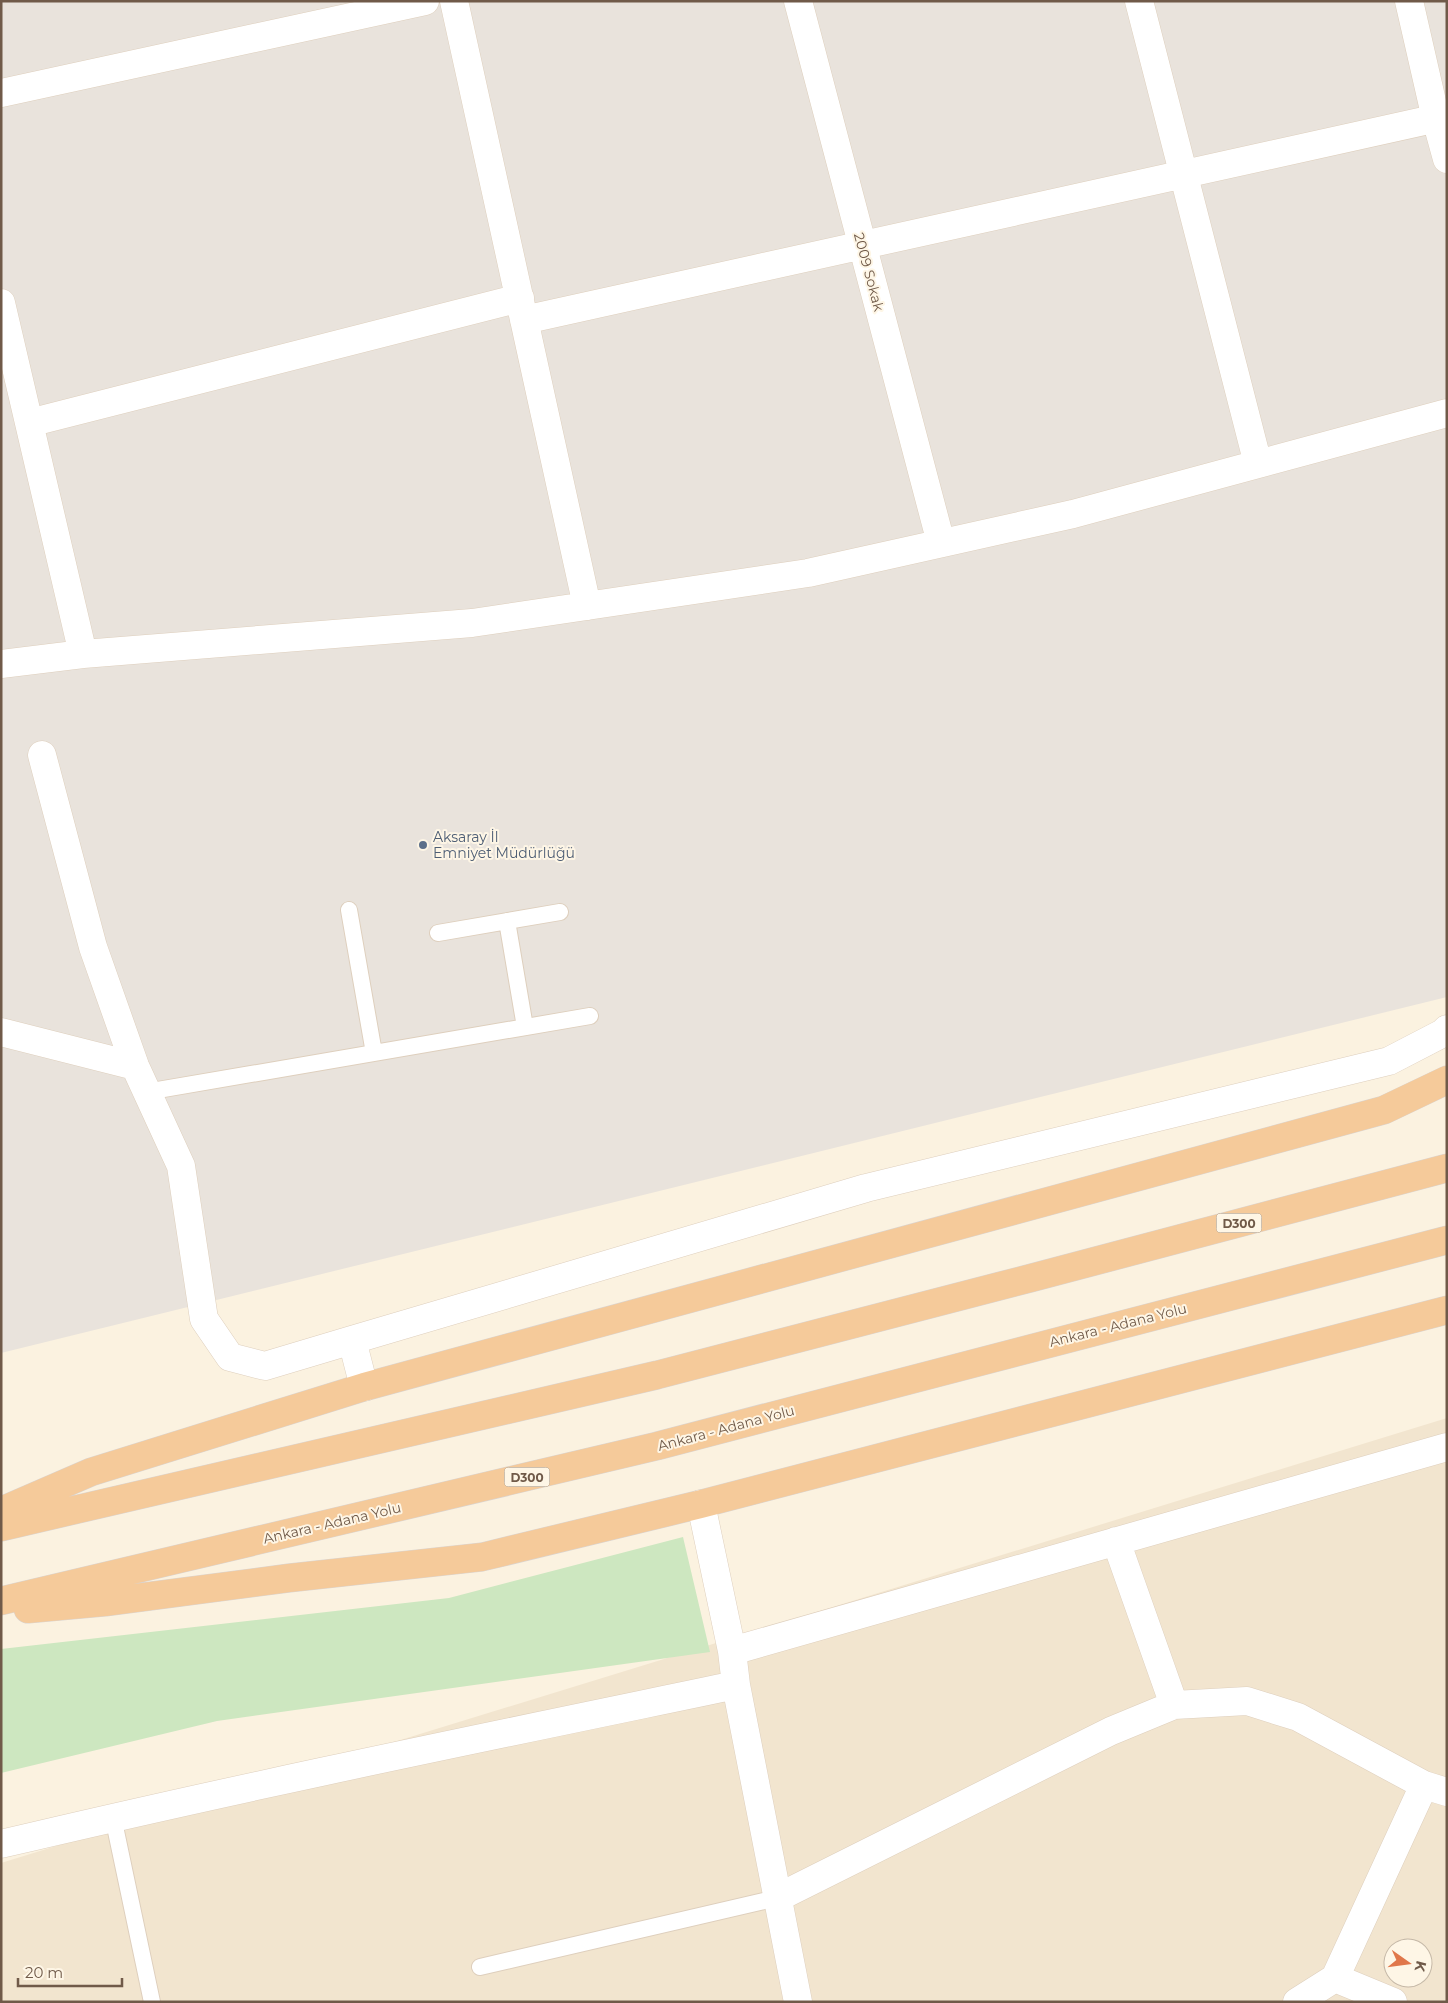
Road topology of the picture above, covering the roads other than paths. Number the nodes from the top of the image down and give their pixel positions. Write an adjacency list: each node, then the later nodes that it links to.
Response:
1 (425, 1): 6 (street)
2 (454, 1): 12 (street)
3 (798, 1): 10 (street, 2009 Sokak)
4 (1139, 1): 9 (street)
5 (1410, 1): 7 (street)
6 (1, 93)
7 (1441, 118): 8 (street); 9 (street)
8 (1447, 159)
9 (1184, 176): 10 (street); 16 (street)
10 (862, 244): 12 (street); 17 (street, 2009 Sokak)
11 (1, 303): 13 (street)
12 (522, 309): 15 (street); 18 (street)
13 (12, 394): 15 (street)
14 (1447, 412): 16 (street)
15 (29, 423): 20 (street)
16 (1258, 464): 17 (street)
17 (941, 543): 18 (street)
18 (587, 606): 20 (street)
19 (1, 650): 21 (street)
20 (83, 654): 21 (street)
21 (38, 658): 22 (street)
22 (1, 664)
23 (42, 755): 33 (street)
24 (350, 910): 32 (lane)
25 (560, 912): 26 (lane)
26 (507, 921): 27 (lane); 29 (lane)
27 (438, 933)
28 (590, 1016): 29 (lane)
29 (525, 1027): 32 (lane)
30 (1447, 1029): 41 (street)
31 (1, 1032): 33 (street)
32 (374, 1053): 35 (lane)
33 (134, 1066): 35 (street)
34 (1447, 1080): 37 (highway)
35 (146, 1092): 41 (street)
36 (1447, 1095): 37 (highway)
37 (1384, 1110): 42 (highway)
38 (1447, 1168): 46 (highway, D300)
39 (1447, 1240): 48 (highway, Ankara - Adana Yolu / D300)
40 (1447, 1310): 44 (highway)
41 (352, 1340): 42 (street)
42 (364, 1386): 45 (highway)
43 (1447, 1448): 47 (street)
44 (702, 1504): 49 (highway); 50 (street)
45 (1, 1512)
46 (1, 1527)
47 (1116, 1541): 50 (street); 52 (street)
48 (1, 1601)
49 (1, 1612)
50 (732, 1651): 51 (street)
51 (736, 1685): 54 (street); 56 (street)
52 (1174, 1704): 53 (street); 56 (street)
53 (1436, 1789): 58 (street)
54 (112, 1817): 55 (street); 59 (lane)
55 (1, 1844)
56 (777, 1898): 57 (lane); 60 (street)
57 (480, 1967)
58 (1335, 1978): 61 (street); 62 (street)
59 (152, 2002)
60 (798, 2002)
61 (1297, 2002)
62 (1393, 2002)

